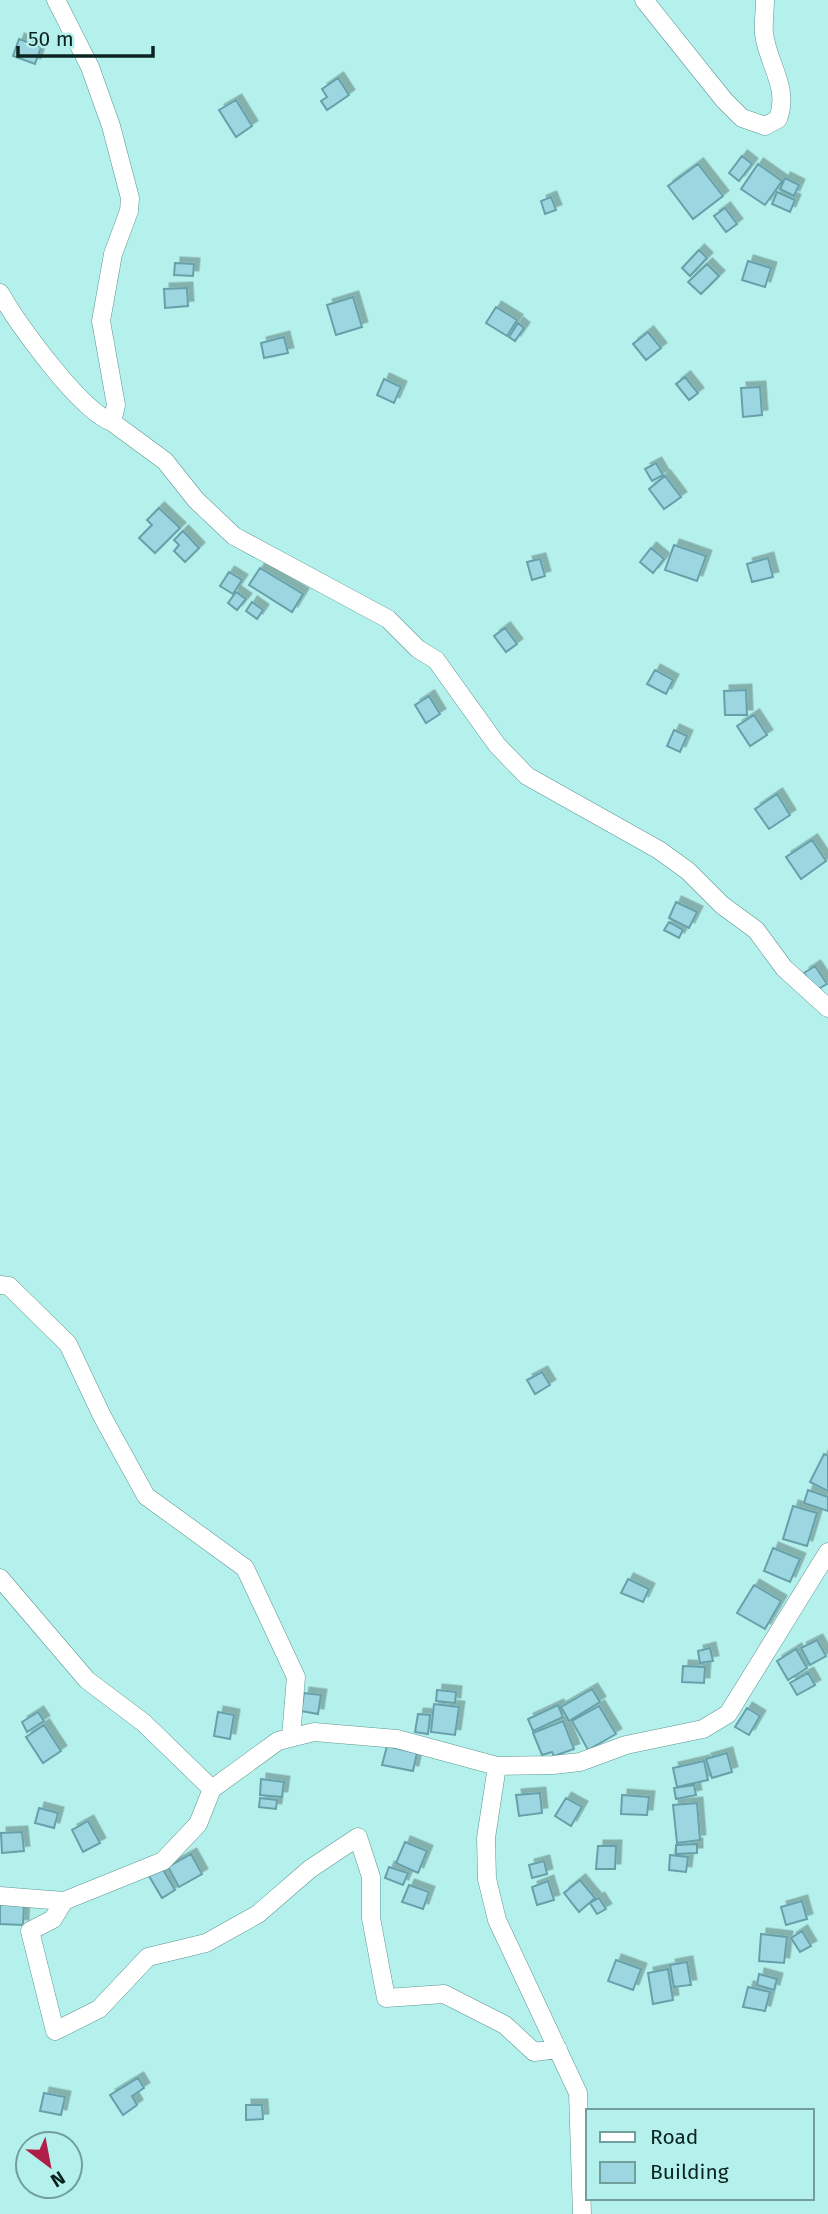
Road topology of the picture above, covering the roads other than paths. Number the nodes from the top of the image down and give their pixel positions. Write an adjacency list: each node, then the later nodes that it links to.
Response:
1 (56, 0): 5 (street)
2 (644, 0): 3 (street)
3 (765, 0)
4 (0, 293): 5 (street)
5 (112, 422): 6 (street)
6 (828, 1008)
7 (0, 1285): 10 (street)
8 (828, 1552): 11 (street)
9 (0, 1578): 12 (street)
10 (291, 1737): 11 (street); 12 (street)
11 (497, 1766): 15 (street)
12 (212, 1789): 14 (street)
13 (0, 1896): 14 (street)
14 (64, 1902): 15 (street)
15 (558, 2049): 16 (street)
16 (582, 2214)

